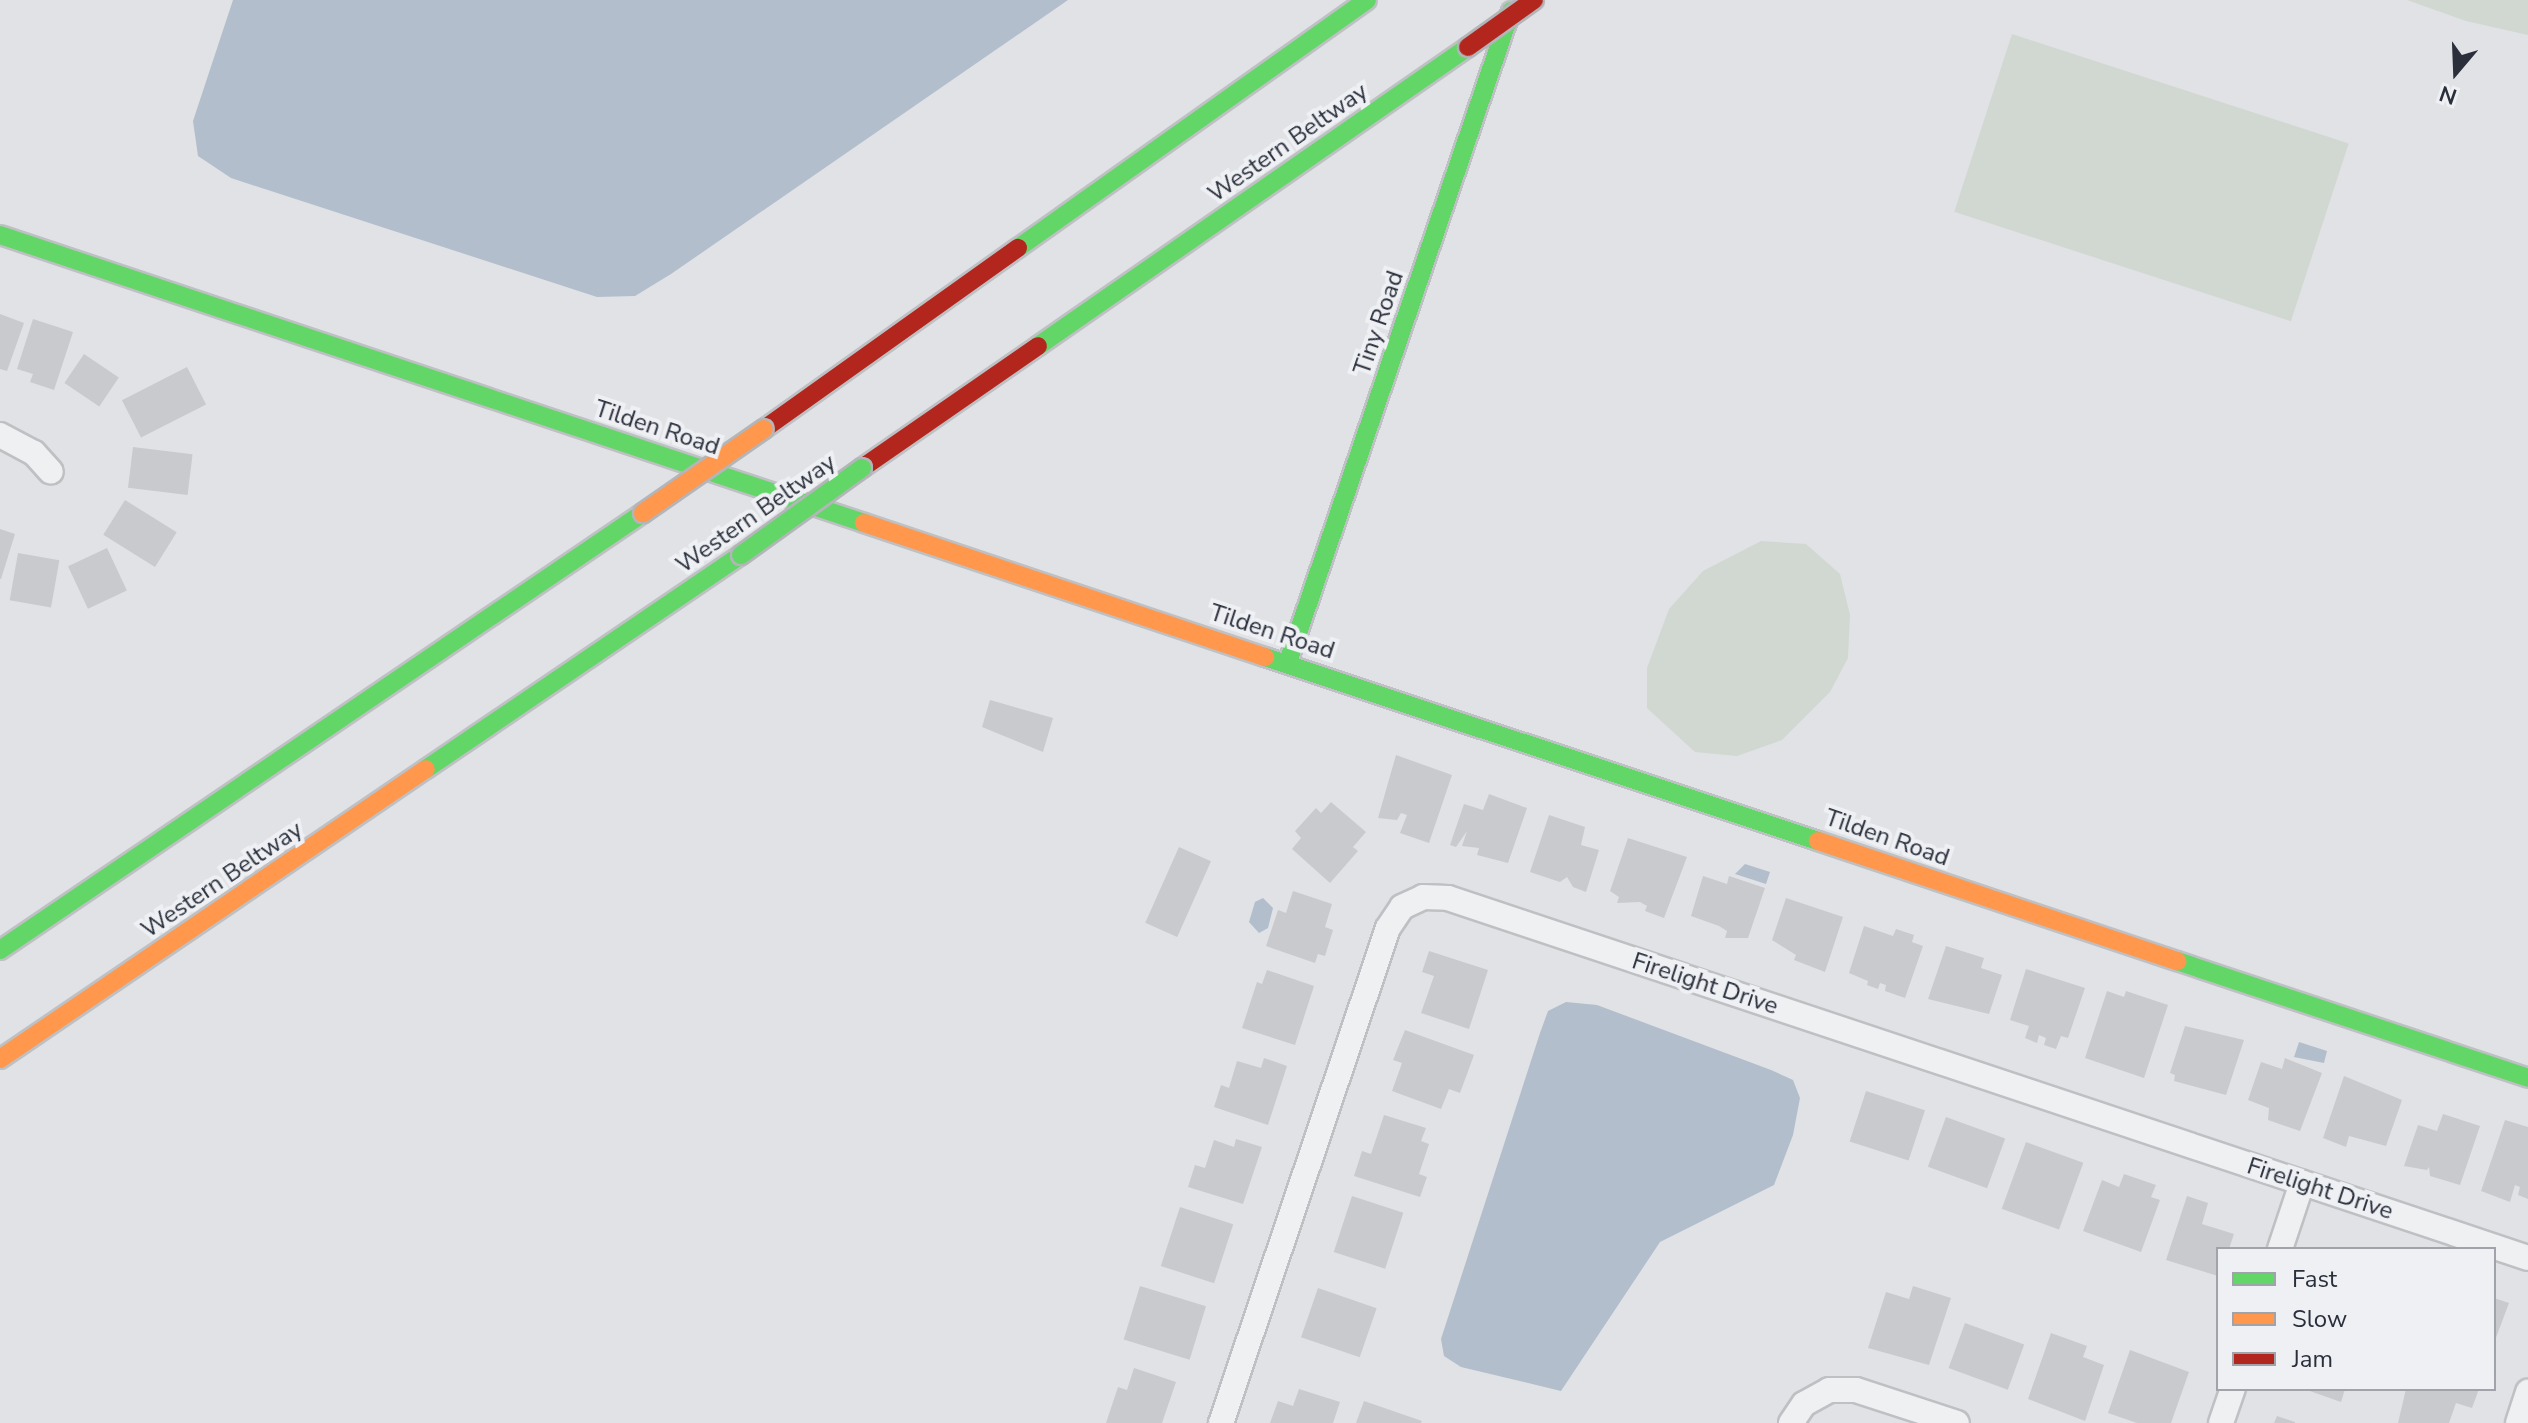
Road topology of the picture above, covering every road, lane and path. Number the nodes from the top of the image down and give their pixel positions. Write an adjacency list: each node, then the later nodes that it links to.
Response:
1 (1367, 0): 8 (main road, bridge)
2 (1515, 0): 7 (main road, Tiny Road)
3 (1534, 0): 9 (main road, Western Beltway, bridge)
4 (0, 235): 7 (main road, Tilden Road)
5 (0, 435): 6 (street)
6 (51, 472)
7 (1288, 662): 10 (main road, Tilden Road)
8 (0, 950)
9 (0, 1059)
10 (2528, 1078)
11 (2302, 1183): 12 (street); 13 (street, Firelight Drive); 18 (street, Firelight Drive)
12 (2281, 1247)
13 (2495, 1247)
14 (2496, 1247): 15 (street, Firelight Drive)
15 (2528, 1258)
16 (2232, 1391): 21 (street)
17 (2528, 1392): 22 (street)
18 (1221, 1423)
19 (1791, 1423): 20 (street)
20 (1957, 1423)
21 (2221, 1423)
22 (2518, 1423)

